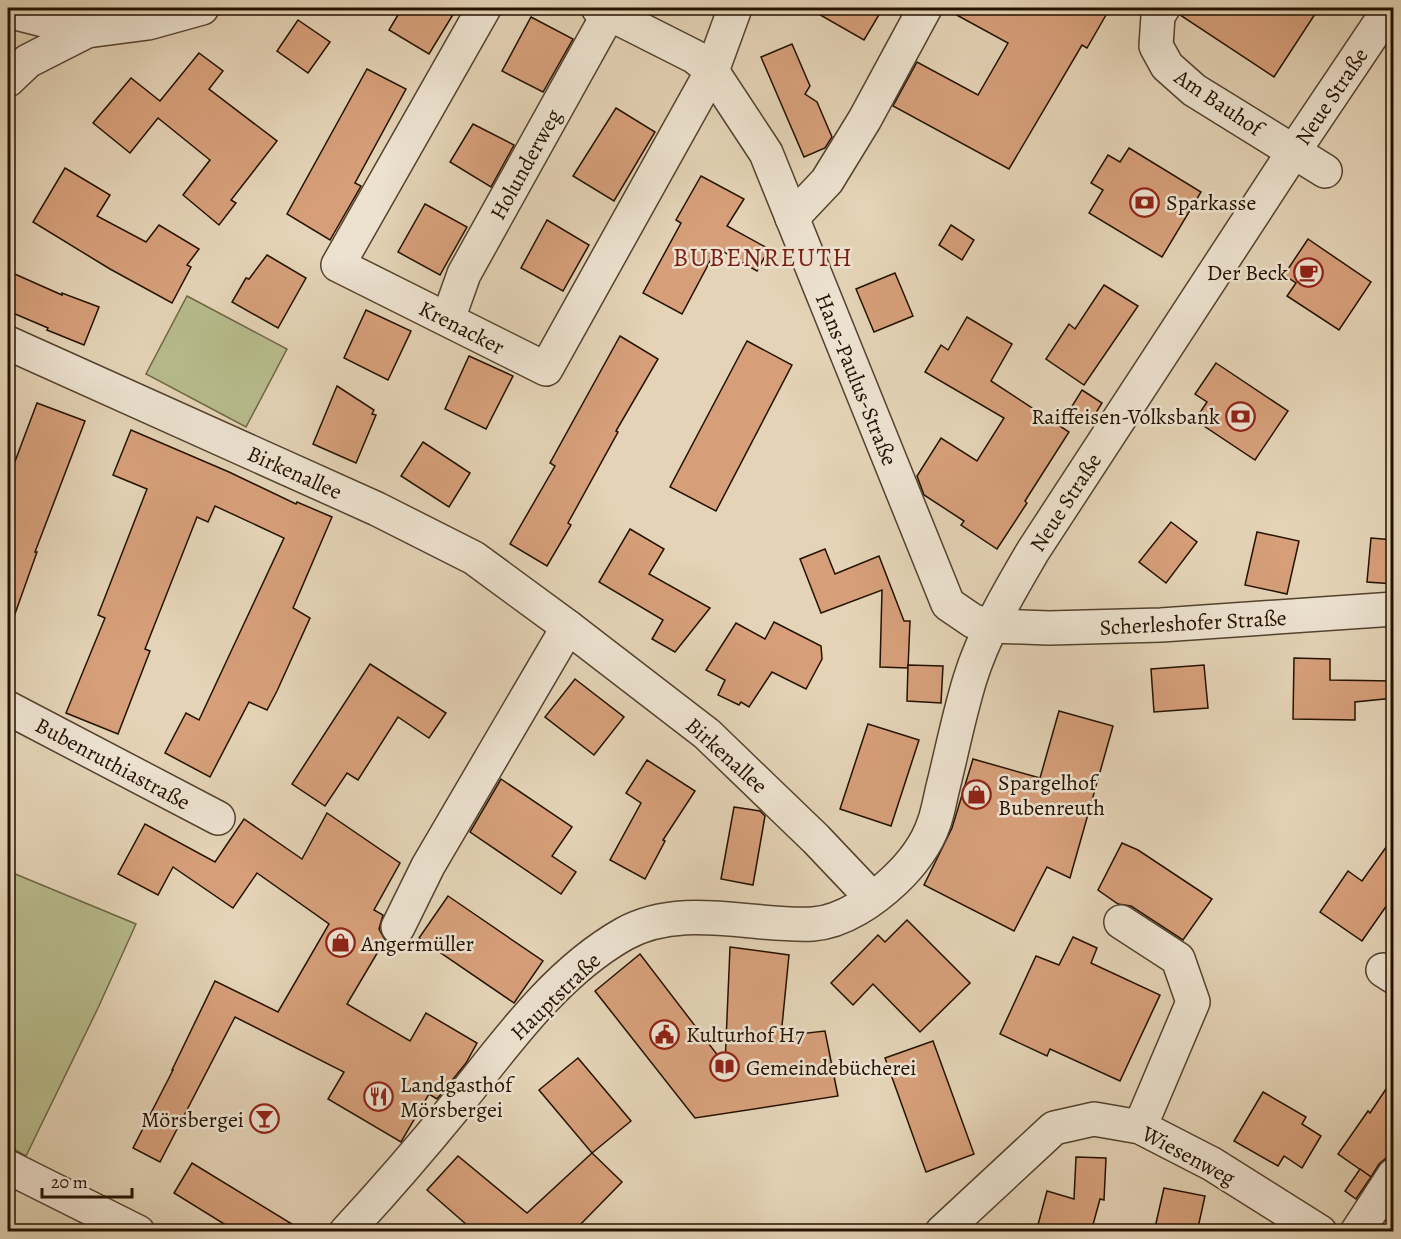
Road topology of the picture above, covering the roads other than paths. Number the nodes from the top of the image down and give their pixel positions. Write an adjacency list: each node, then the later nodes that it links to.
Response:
1 (202, 8): 9 (street)
2 (484, 8): 15 (street, Krenacker)
3 (735, 8): 10 (street)
4 (925, 8): 14 (street)
5 (1163, 8): 12 (street, Am Bauhof)
6 (1390, 8): 12 (street, Neue Straße)
7 (604, 10): 10 (street, Hans-Paulus-Straße); 15 (street, Holunderweg)
8 (8, 11): 9 (street)
9 (87, 31): 11 (street)
10 (712, 71): 14 (street, Hans-Paulus-Straße); 15 (street, Krenacker)
11 (8, 80)
12 (1294, 151): 13 (street, Am Bauhof); 18 (street, Neue Straße)
13 (1325, 171)
14 (792, 218): 18 (street, Hans-Paulus-Straße)
15 (447, 319)
16 (8, 343): 19 (street, Birkenallee)
17 (1394, 609): 18 (street, Scherleshofer Straße)
18 (992, 626): 22 (street, Neue Straße)
19 (568, 627): 22 (street, Birkenallee); 24 (street)
20 (8, 708): 21 (street, Bubenruthiastraße)
21 (218, 818)
22 (872, 898): 29 (street, Hauptstraße)
23 (1121, 922): 25 (street)
24 (398, 927)
25 (1140, 1127): 30 (street, Wiesenweg); 31 (street, Wiesenweg)
26 (8, 1167): 28 (street)
27 (1394, 1175): 32 (street)
28 (138, 1232)
29 (346, 1232)
30 (942, 1232)
31 (1320, 1232)
32 (1357, 1232)

